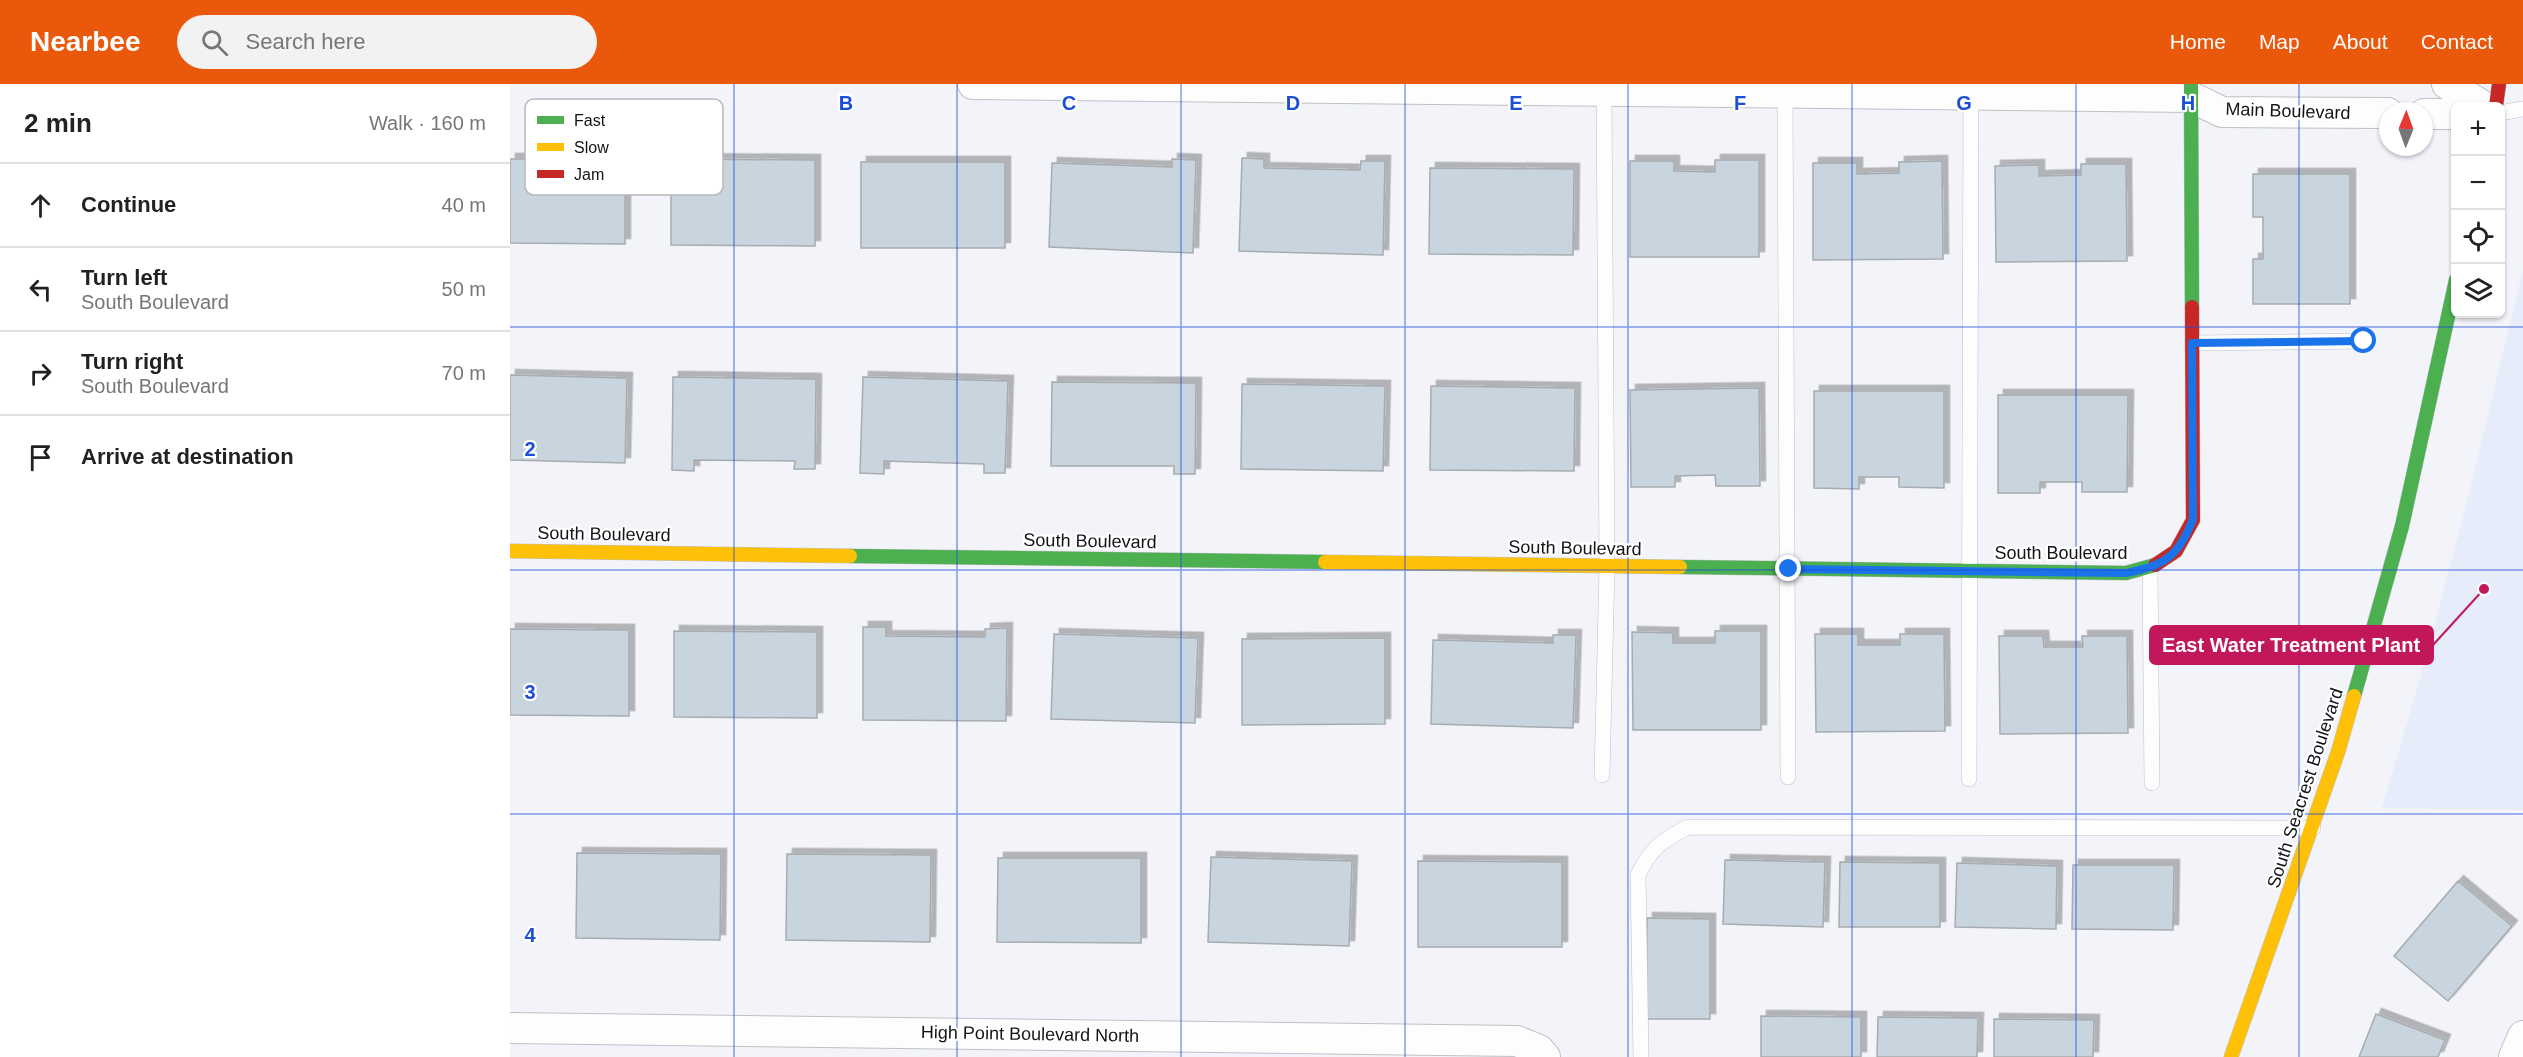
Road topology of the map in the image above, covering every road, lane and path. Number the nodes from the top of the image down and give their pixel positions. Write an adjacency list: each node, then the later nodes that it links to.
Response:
1 (972, 84): 4 (street, Main Boulevard)
2 (2447, 84): 8 (street)
3 (2499, 84): 9 (street)
4 (1604, 88): 5 (street, Main Boulevard); 19 (lane)
5 (1785, 88): 7 (street, Main Boulevard); 20 (lane)
6 (2198, 88): 7 (street, Main Boulevard); 12 (street, Main Boulevard); 17 (street, South Boulevard)
7 (1971, 90): 22 (lane)
8 (2476, 102)
9 (2497, 102)
10 (2523, 109): 11 (lane)
11 (2505, 112)
12 (2379, 113)
13 (2433, 114): 14 (street)
14 (2451, 114)
15 (2451, 303): 27 (street, South Seacrest Boulevard)
16 (2364, 341): 17 (lane)
17 (2192, 343): 21 (street, South Boulevard)
18 (510, 551): 19 (street, South Boulevard)
19 (1607, 566): 20 (street, South Boulevard); 23 (lane)
20 (1789, 569): 22 (street, South Boulevard); 24 (lane)
21 (2150, 569): 22 (street, South Boulevard); 26 (lane)
22 (1969, 571): 25 (lane)
23 (1602, 775)
24 (1788, 777)
25 (1969, 779)
26 (2152, 783)
27 (2313, 828): 31 (lane); 32 (street, South Seacrest Boulevard)
28 (510, 1028): 30 (street, High Point Boulevard North)
29 (2523, 1036): 33 (street)
30 (1545, 1057)
31 (1641, 1057)
32 (2232, 1057)
33 (2514, 1057)

